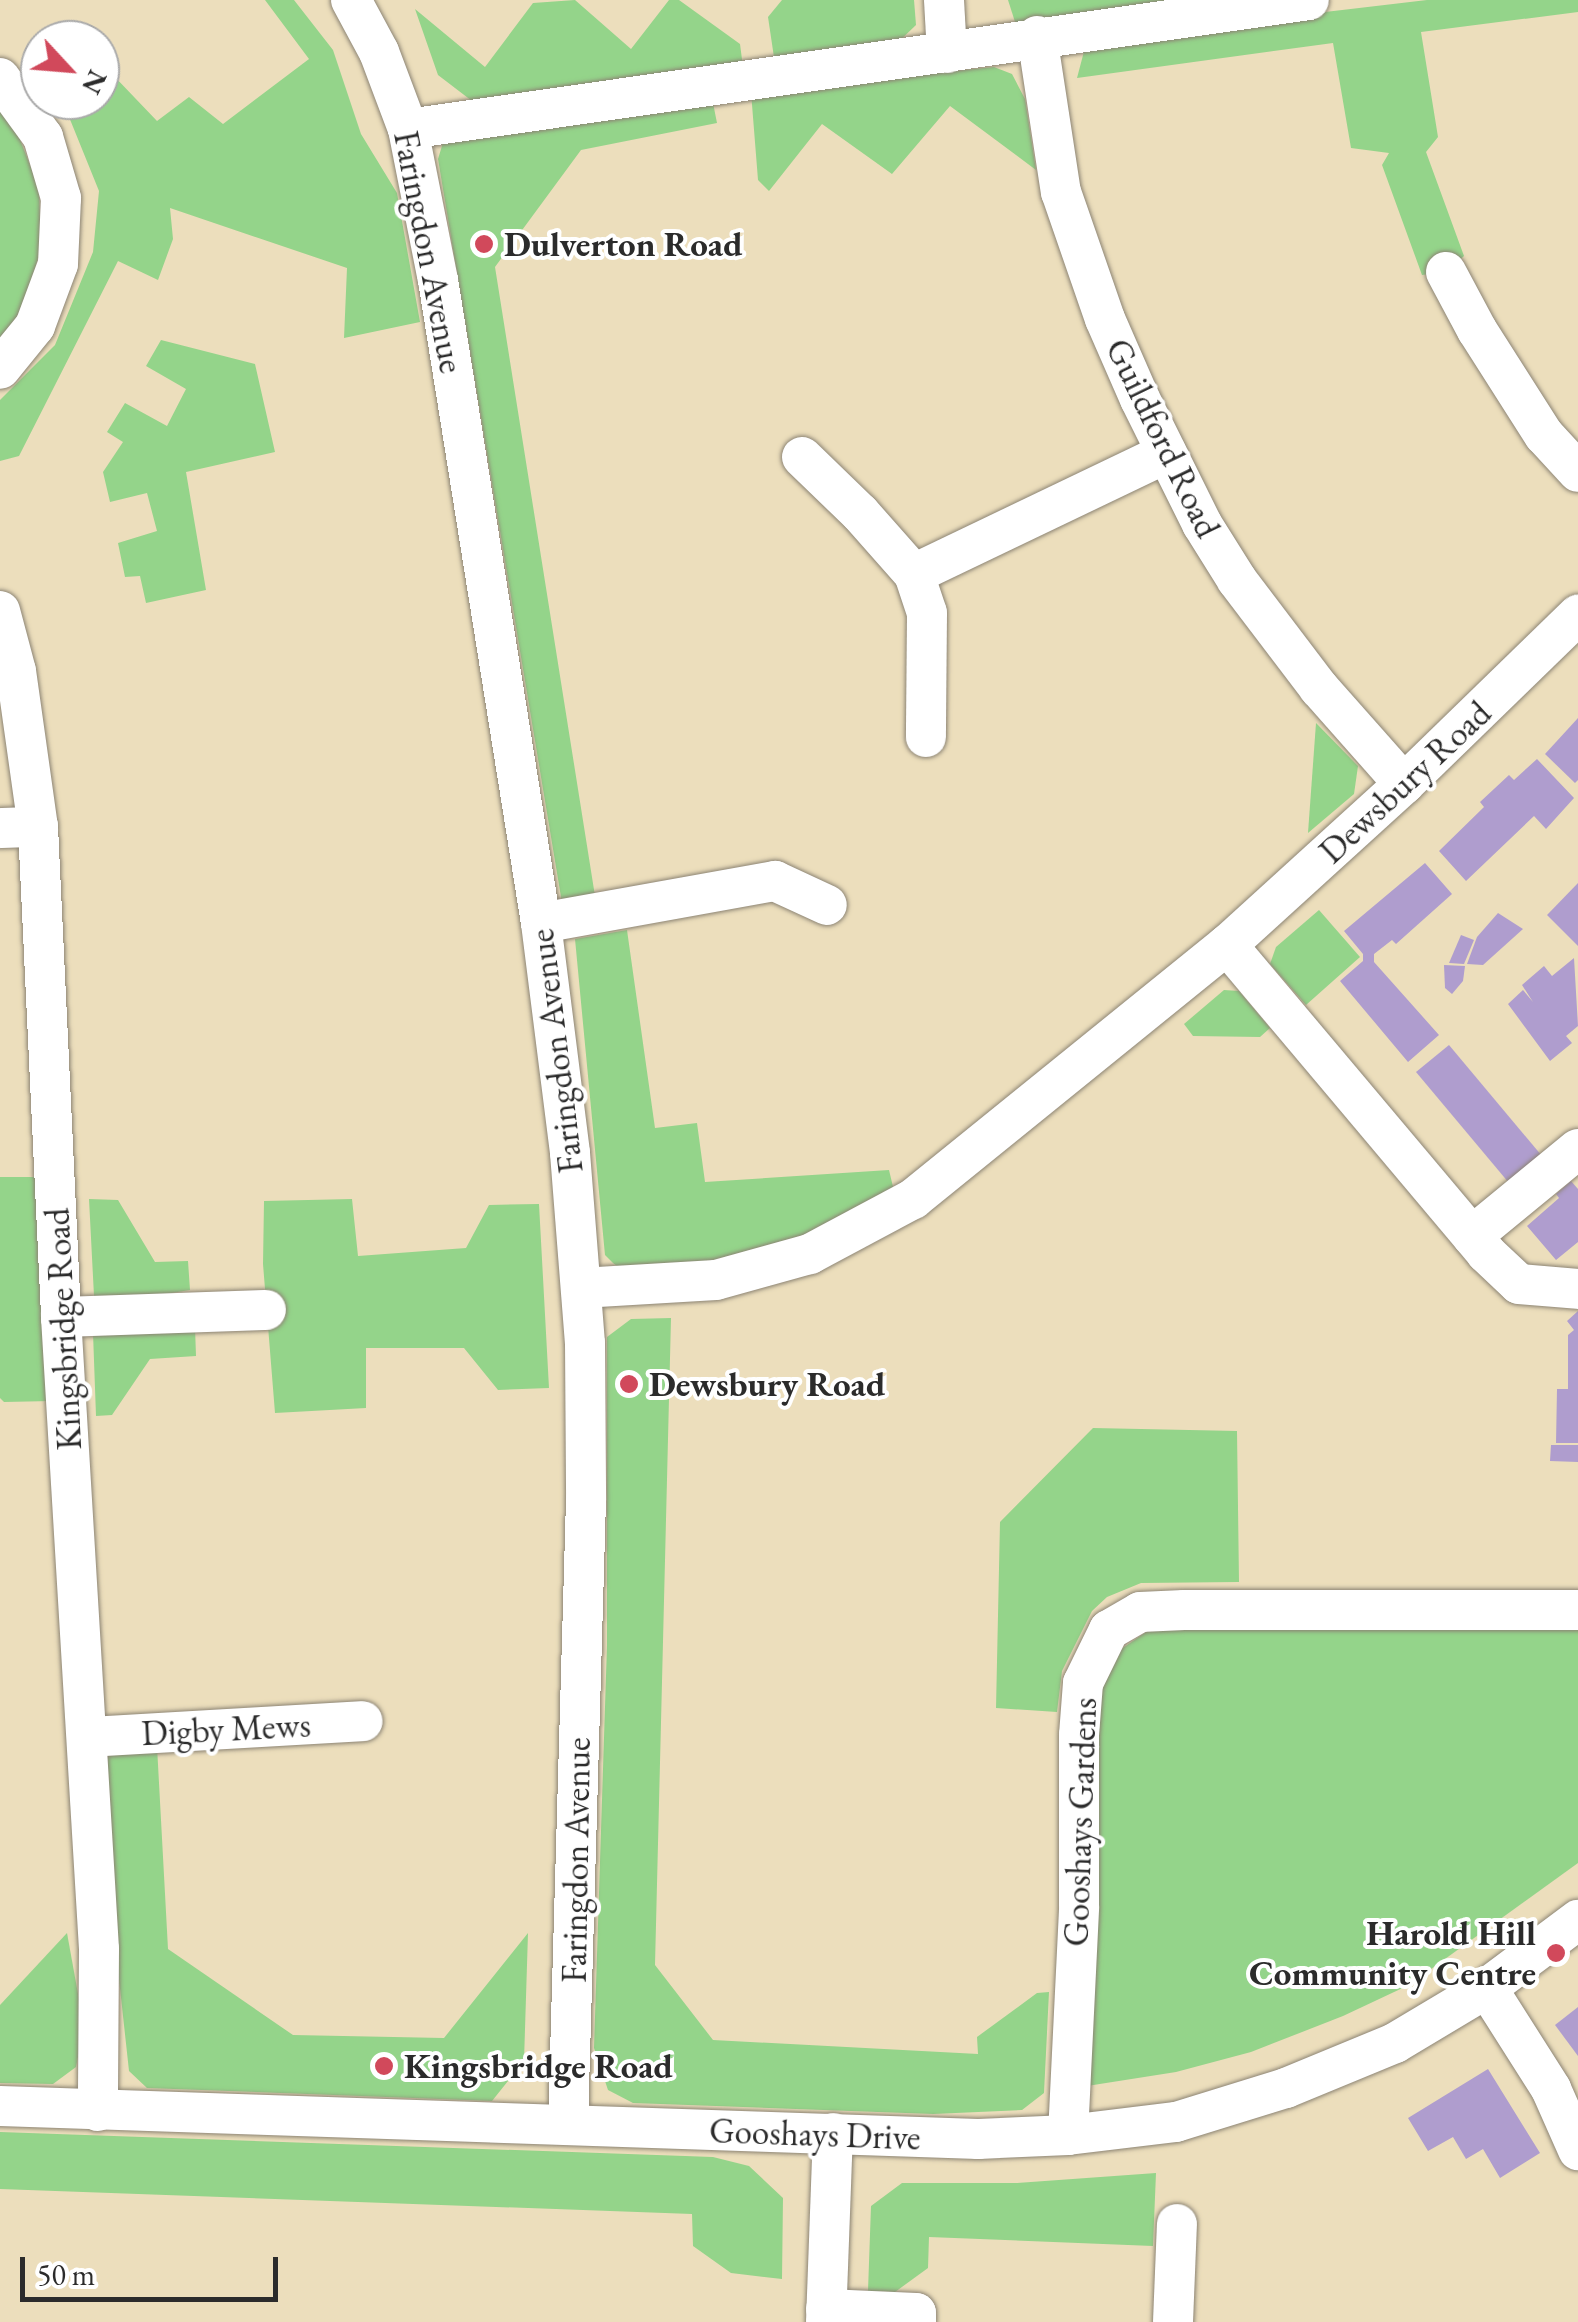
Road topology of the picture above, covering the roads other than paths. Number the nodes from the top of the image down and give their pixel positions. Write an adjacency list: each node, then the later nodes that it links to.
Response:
1 (351, 0): 7 (street, Faringdon Avenue)
2 (944, 0): 5 (street)
3 (1310, 0): 4 (street)
4 (1037, 36): 5 (street); 10 (street, Guildford Road)
5 (947, 53): 7 (street)
6 (0, 78): 9 (street)
7 (408, 129): 20 (street, Faringdon Avenue)
8 (1446, 272): 12 (street)
9 (0, 370)
10 (1167, 453): 13 (street); 17 (street, Guildford Road)
11 (802, 456): 13 (street)
12 (1578, 472)
13 (914, 574): 16 (street)
14 (0, 610): 18 (street, Kingsbridge Road)
15 (1578, 615): 17 (street, Dewsbury Road)
16 (926, 738)
17 (1404, 784): 21 (street, Dewsbury Road)
18 (19, 828): 27 (street, Kingsbridge Road)
19 (828, 906): 20 (street)
20 (542, 924): 24 (street, Faringdon Avenue)
21 (1227, 944): 23 (street); 24 (street, Dewsbury Road)
22 (1578, 1149): 23 (street)
23 (1472, 1236): 25 (street)
24 (581, 1288): 35 (street, Faringdon Avenue)
25 (1561, 1289)
26 (266, 1310): 27 (street)
27 (61, 1317): 30 (street, Kingsbridge Road)
28 (1578, 1610): 37 (street, Gooshays Gardens)
29 (363, 1721): 30 (street, Digby Mews)
30 (89, 1738): 34 (street, Kingsbridge Road)
31 (1578, 1920): 32 (street, Gooshays Drive)
32 (1487, 1988): 37 (street, Gooshays Drive); 38 (street)
33 (0, 2106): 34 (street, Gooshays Drive)
34 (98, 2111): 35 (street, Gooshays Drive)
35 (568, 2125): 36 (street, Gooshays Drive)
36 (833, 2134): 37 (street, Gooshays Drive); 40 (street)
37 (1068, 2135)
38 (1578, 2150)
39 (1177, 2224): 42 (street)
40 (826, 2316): 41 (street)
41 (916, 2322)
42 (1173, 2322)

